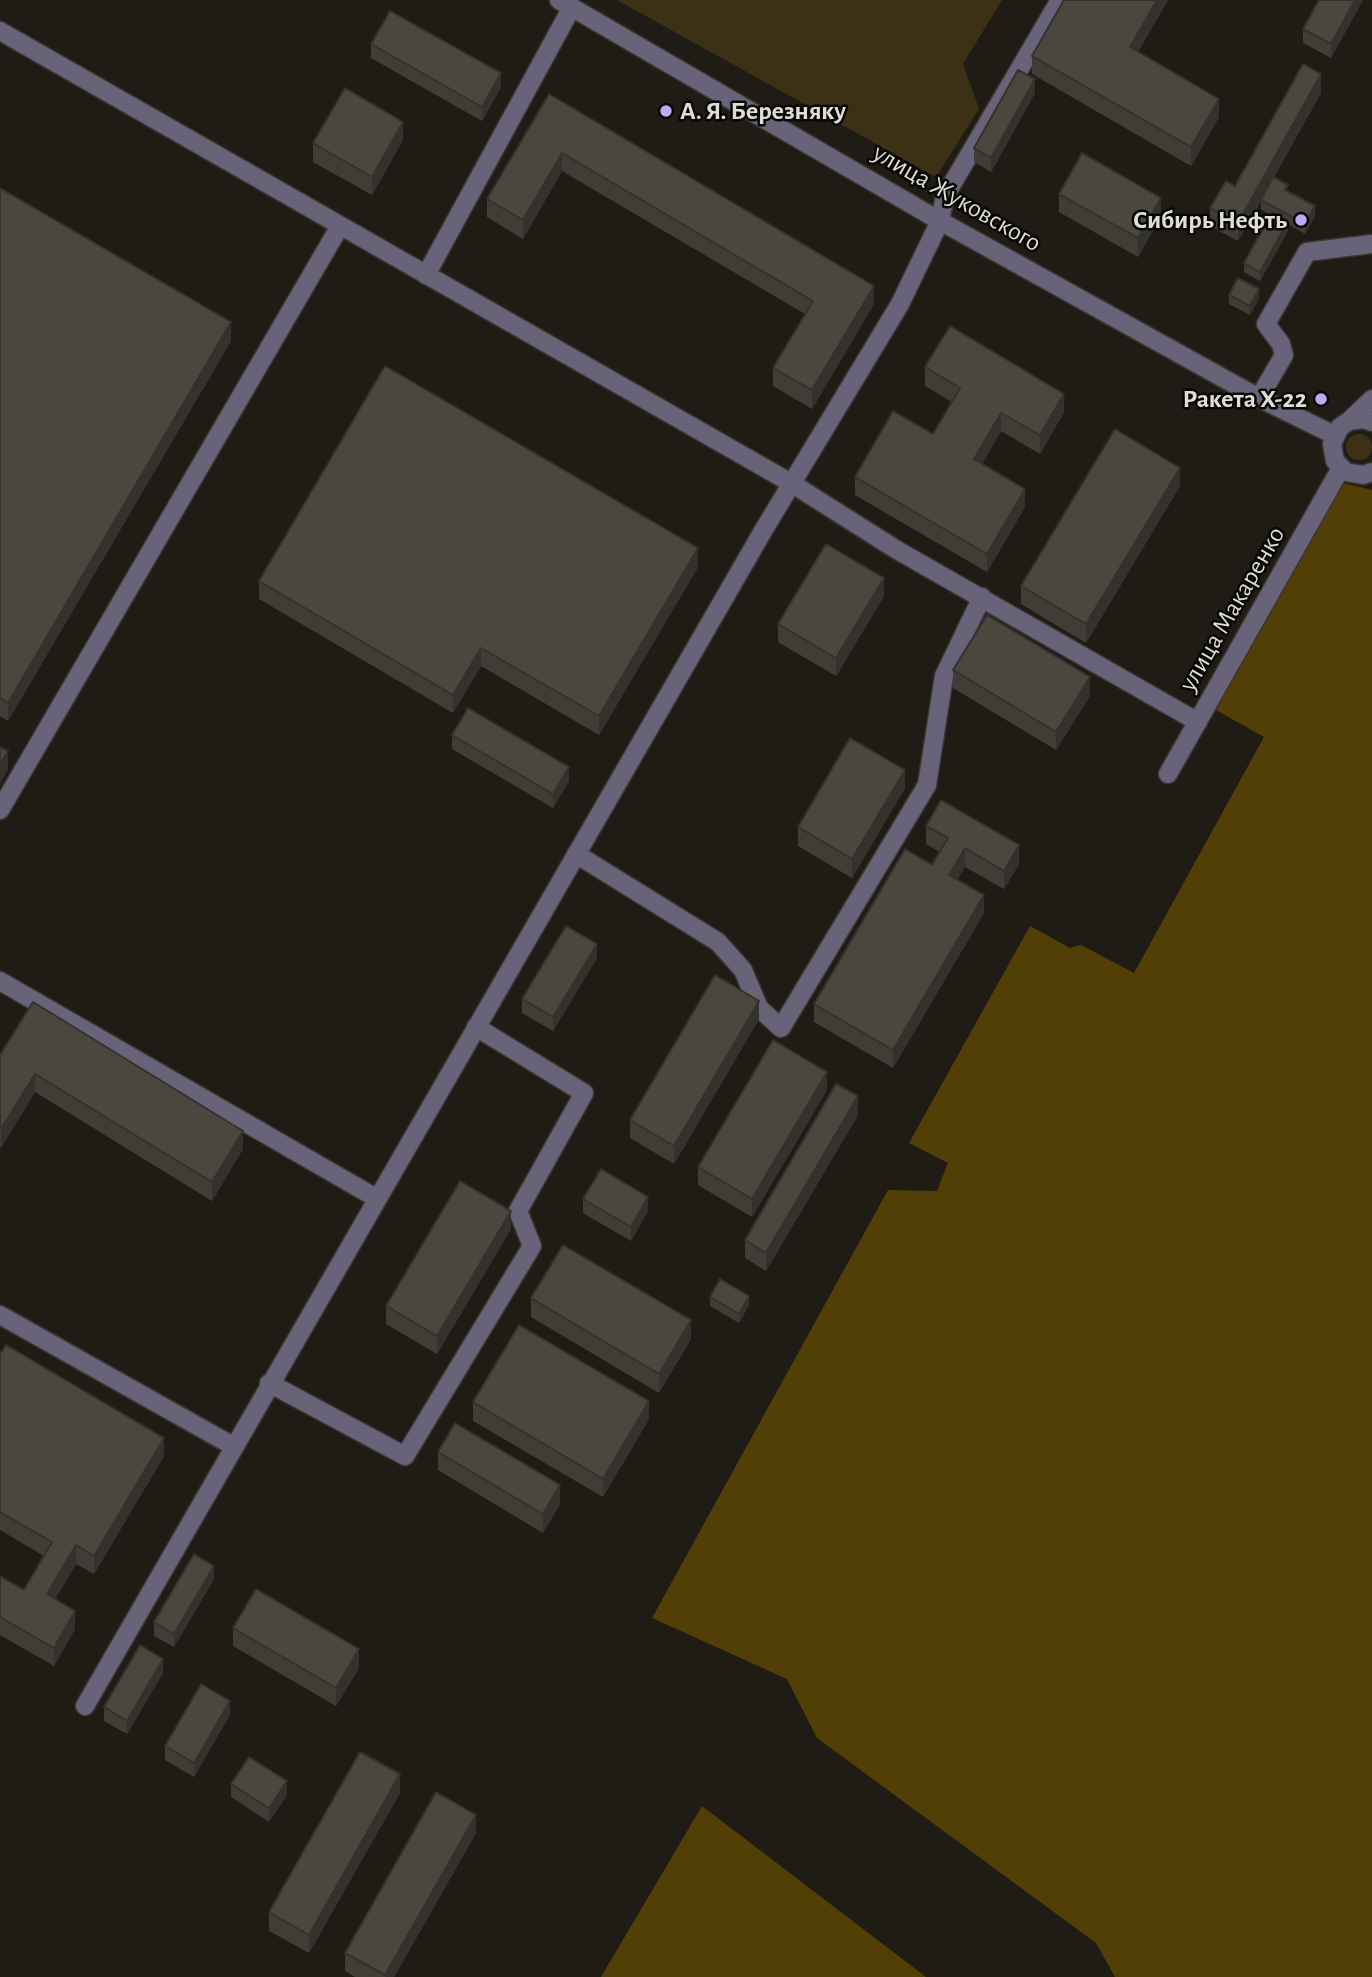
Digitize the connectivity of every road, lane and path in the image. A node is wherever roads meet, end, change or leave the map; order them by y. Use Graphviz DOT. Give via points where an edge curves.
graph roads {
  1 [pos="1060,0"];
  2 [pos="565,4"];
  3 [pos="0,32"];
  4 [pos="940,221"];
  5 [pos="340,226"];
  6 [pos="1372,244"];
  7 [pos="426,275"];
  8 [pos="1259,398"];
  9 [pos="1372,399"];
  10 [pos="1349,421"];
  11 [pos="1372,422"];
  12 [pos="1334,435"];
  13 [pos="1341,468"];
  14 [pos="1372,472"];
  15 [pos="791,483"];
  16 [pos="982,597"];
  17 [pos="1198,722"];
  18 [pos="1168,774"];
  19 [pos="0,810"];
  20 [pos="576,854"];
  21 [pos="0,981"];
  22 [pos="476,1027"];
  23 [pos="376,1198"];
  24 [pos="0,1315"];
  25 [pos="269,1382"];
  26 [pos="233,1446"];
  27 [pos="85,1706"];
  1 -- 4 [label="street" via="945,196"];
  2 -- 4 [label="street, улица Жуковского"];
  2 -- 7 [label="street"];
  3 -- 5 [label="street"];
  4 -- 8 [label="street, улица Жуковского"];
  4 -- 15 [label="street" via="900,304"];
  5 -- 7 [label="street"];
  5 -- 19 [label="street"];
  6 -- 8 [label="street" via="1307,252 1266,324 1284,355"];
  7 -- 15 [label="street"];
  8 -- 12 [label="street, улица Жуковского"];
  9 -- 10 [label="street"];
  10 -- 11 [label="street"];
  10 -- 12 [label="street"];
  12 -- 13 [label="street" via="1332,453"];
  13 -- 14 [label="street" via="1354,475"];
  13 -- 17 [label="street, улица Макаренко"];
  15 -- 16 [label="street"];
  15 -- 20 [label="street"];
  16 -- 17 [label="street"];
  16 -- 20 [label="street" via="944,676 927,785 781,1028 759,1008 743,970 718,942"];
  17 -- 18 [label="street, улица Макаренко"];
  20 -- 22 [label="street"];
  21 -- 23 [label="street"];
  22 -- 23 [label="street"];
  22 -- 25 [label="street" via="584,1093 518,1211 532,1246 405,1455"];
  23 -- 25 [label="street"];
  24 -- 26 [label="street"];
  25 -- 26 [label="street"];
  26 -- 27 [label="street"];
}
